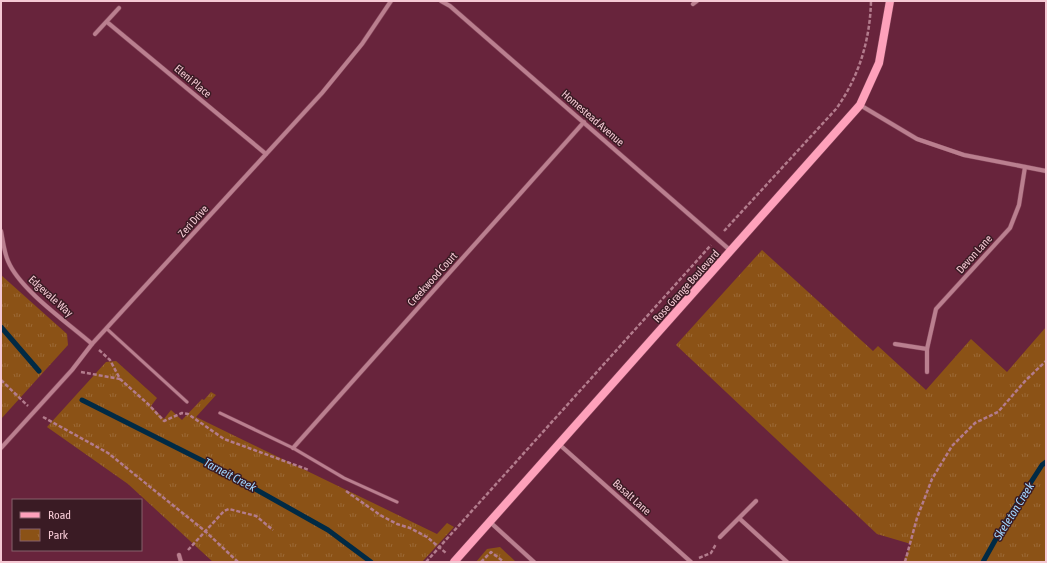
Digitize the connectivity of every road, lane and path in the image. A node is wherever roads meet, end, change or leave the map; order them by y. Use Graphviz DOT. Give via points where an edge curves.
graph roads {
  1 [pos="391,1"];
  2 [pos="441,1"];
  3 [pos="872,1"];
  4 [pos="890,1"];
  5 [pos="119,8"];
  6 [pos="107,22"];
  7 [pos="95,34"];
  8 [pos="860,105"];
  9 [pos="584,122"];
  10 [pos="266,154"];
  11 [pos="1026,167"];
  12 [pos="1046,170"];
  13 [pos="1,231"];
  14 [pos="716,239"];
  15 [pos="731,252"];
  16 [pos="107,329"];
  17 [pos="92,344"];
  18 [pos="895,344"];
  19 [pos="926,349"];
  20 [pos="1046,361"];
  21 [pos="72,370"];
  22 [pos="927,372"];
  23 [pos="120,379"];
  24 [pos="1,380"];
  25 [pos="187,402"];
  26 [pos="34,412"];
  27 [pos="220,413"];
  28 [pos="560,445"];
  29 [pos="1,448"];
  30 [pos="293,448"];
  31 [pos="311,471"];
  32 [pos="342,488"];
  33 [pos="756,501"];
  34 [pos="397,502"];
  35 [pos="740,519"];
  36 [pos="490,522"];
  37 [pos="273,530"];
  38 [pos="205,531"];
  39 [pos="720,537"];
  40 [pos="439,547"];
  41 [pos="179,555"];
  42 [pos="698,559"];
  43 [pos="455,561"];
  44 [pos="181,562"];
  45 [pos="238,562"];
  46 [pos="426,562"];
  47 [pos="481,562"];
  48 [pos="504,562"];
  49 [pos="534,562"];
  50 [pos="691,562"];
  51 [pos="786,562"];
  52 [pos="905,562"];
  1 -- 10 [label="street, Zeri Drive" via="362,44 322,93"];
  2 -- 9 [label="street, Homestead Avenue"];
  3 -- 14 [label="path" via="863,55 847,93 836,109"];
  4 -- 8 [label="street, Rose Grange Boulevard" via="879,63"];
  5 -- 6 [label="street"];
  6 -- 7 [label="street"];
  6 -- 10 [label="street, Eleni Place"];
  8 -- 11 [label="street" via="917,139 964,155"];
  8 -- 15 [label="street, Rose Grange Boulevard"];
  9 -- 14 [label="street, Homestead Avenue"];
  9 -- 30 [label="street, Creekwood Court"];
  10 -- 16 [label="street, Zeri Drive"];
  11 -- 12 [label="street"];
  11 -- 19 [label="street, Devon Lane" via="1019,205 1010,228 936,309"];
  13 -- 17 [label="street, Edgevale Way" via="7,260 13,272 31,292"];
  14 -- 15 [label="street, Homestead Avenue"];
  14 -- 40 [label="path"];
  15 -- 28 [label="street, Rose Grange Boulevard"];
  16 -- 17 [label="street, Zeri Drive"];
  16 -- 25 [label="lane"];
  17 -- 21 [label="street, Zeri Drive"];
  17 -- 23 [label="path" via="110,360"];
  18 -- 19 [label="street"];
  19 -- 22 [label="street, Devon Lane"];
  20 -- 52 [label="path" via="998,412 975,423 952,446 932,479 917,518"];
  21 -- 23 [label="path"];
  21 -- 26 [label="street, Zeri Drive"];
  23 -- 31 [label="path" via="164,420 182,413 188,414 224,439"];
  24 -- 26 [label="path"];
  26 -- 29 [label="street, Zeri Drive"];
  26 -- 38 [label="path" via="108,453"];
  27 -- 30 [label="lane"];
  28 -- 36 [label="street, Rose Grange Boulevard"];
  28 -- 50 [label="street, Basalt Lane"];
  30 -- 34 [label="lane" via="323,467"];
  32 -- 40 [label="path" via="380,515 410,528"];
  33 -- 35 [label="street"];
  35 -- 39 [label="street"];
  35 -- 51 [label="street"];
  36 -- 43 [label="street, Rose Grange Boulevard"];
  36 -- 49 [label="street"];
  37 -- 38 [label="path" via="256,516 229,508"];
  38 -- 41 [label="path" via="189,550"];
  38 -- 45 [label="path"];
  39 -- 42 [label="path" via="711,553"];
  40 -- 43 [label="path"];
  40 -- 46 [label="path"];
  41 -- 44 [label="street"];
  47 -- 48 [label="path" via="491,552"];
}
